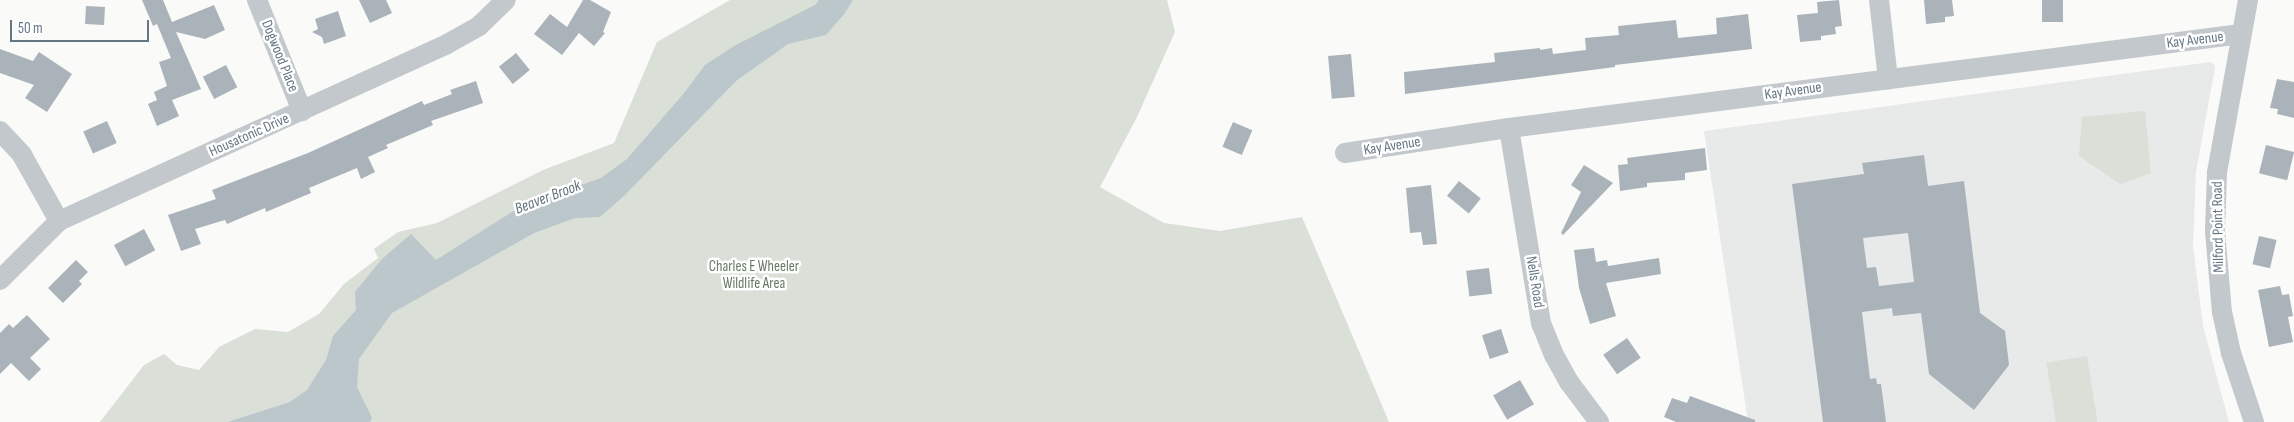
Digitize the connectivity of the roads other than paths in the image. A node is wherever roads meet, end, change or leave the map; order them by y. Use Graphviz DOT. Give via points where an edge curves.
graph roads {
  1 [pos="257,0"];
  2 [pos="506,0"];
  3 [pos="1879,0"];
  4 [pos="2248,0"];
  5 [pos="2242,34"];
  6 [pos="1888,79"];
  7 [pos="302,111"];
  8 [pos="1509,128"];
  9 [pos="0,132"];
  10 [pos="1345,153"];
  11 [pos="59,221"];
  12 [pos="0,280"];
  13 [pos="1599,422"];
  14 [pos="2254,422"];
  1 -- 7 [label="street, Dogwood Place"];
  2 -- 7 [label="street, Housatonic Drive" via="479,26 447,44"];
  3 -- 6 [label="street"];
  4 -- 5 [label="street, Milford Point Road"];
  5 -- 6 [label="street, Kay Avenue"];
  5 -- 14 [label="street, Milford Point Road" via="2217,173 2215,231 2224,320 2238,377"];
  6 -- 8 [label="street, Kay Avenue"];
  7 -- 11 [label="street, Housatonic Drive"];
  8 -- 10 [label="street, Kay Avenue"];
  8 -- 13 [label="street, Nells Road" via="1541,323 1569,382"];
  9 -- 11 [label="street" via="22,155"];
  11 -- 12 [label="street, Housatonic Drive"];
}
